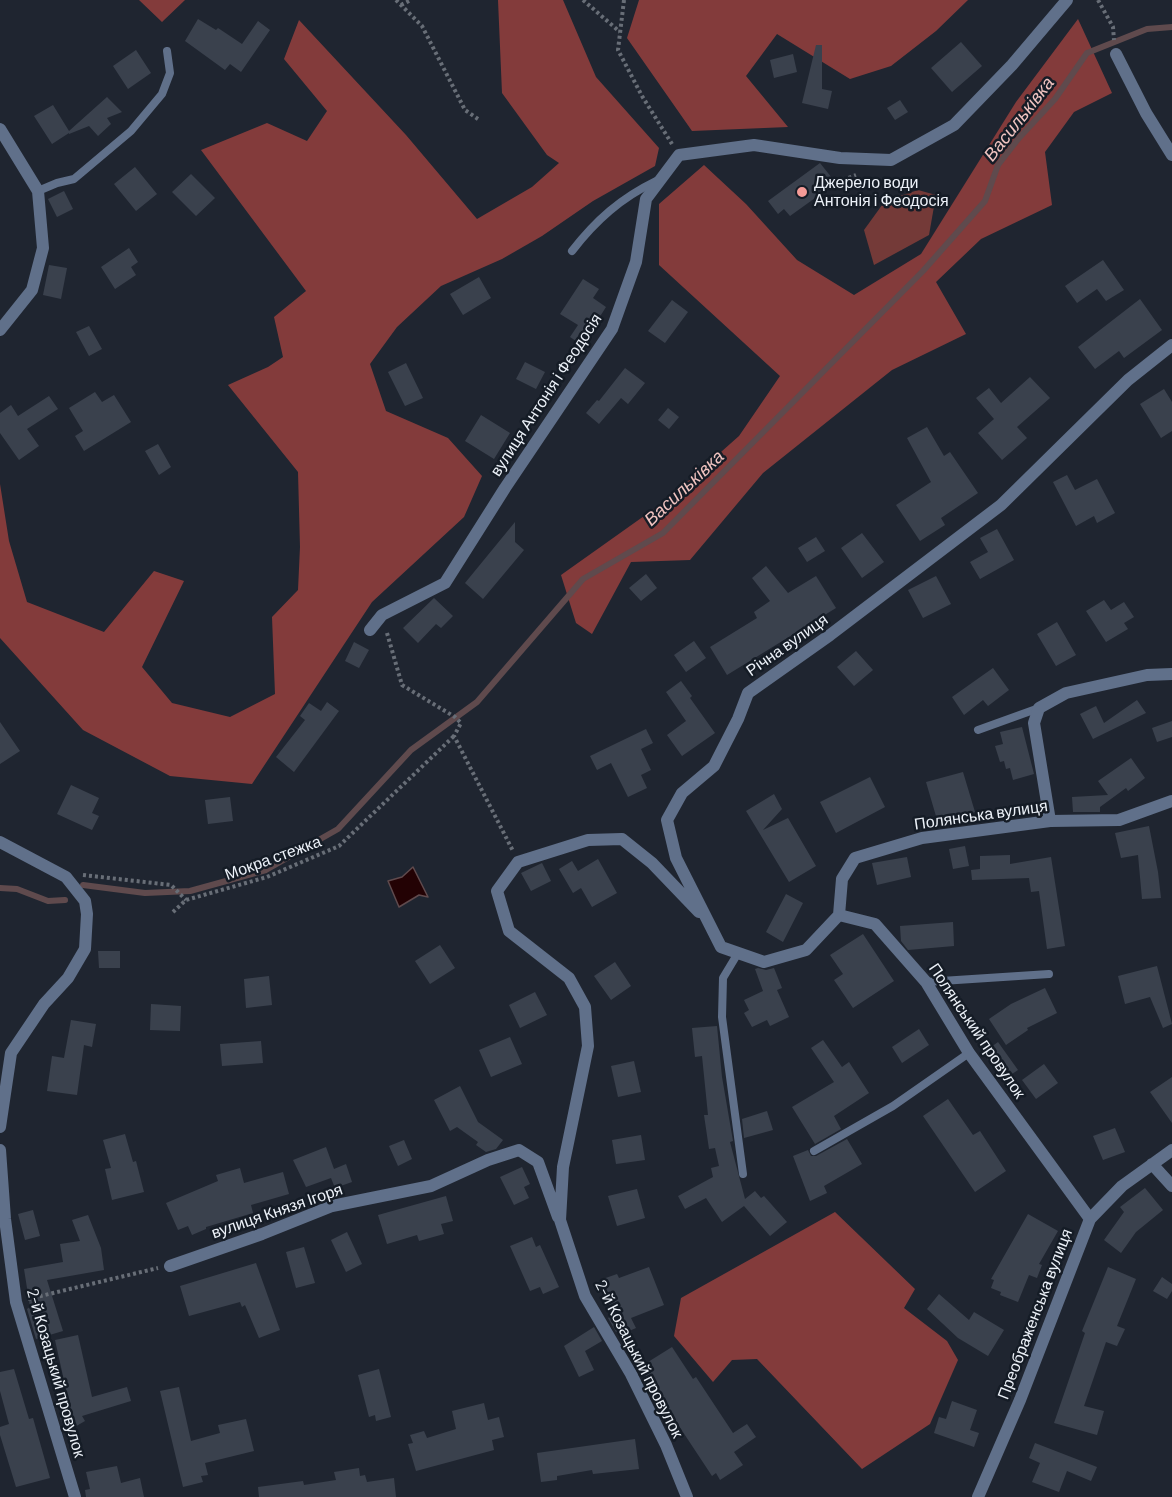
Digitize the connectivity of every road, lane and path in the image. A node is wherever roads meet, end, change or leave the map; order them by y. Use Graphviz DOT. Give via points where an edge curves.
graph roads {
  1 [pos="396,0"];
  2 [pos="411,0"];
  3 [pos="583,0"];
  4 [pos="624,0"];
  5 [pos="1067,0"];
  6 [pos="1098,0"];
  7 [pos="401,5"];
  8 [pos="1113,27"];
  9 [pos="620,32"];
  10 [pos="167,51"];
  11 [pos="1116,54"];
  12 [pos="478,119"];
  13 [pos="0,129"];
  14 [pos="679,155"];
  15 [pos="1172,155"];
  16 [pos="661,180"];
  17 [pos="38,191"];
  18 [pos="572,251"];
  19 [pos="0,330"];
  20 [pos="1172,345"];
  21 [pos="382,615"];
  22 [pos="370,630"];
  23 [pos="1172,674"];
  24 [pos="1039,708"];
  25 [pos="978,730"];
  26 [pos="454,736"];
  27 [pos="1172,801"];
  28 [pos="1050,821"];
  29 [pos="0,842"];
  30 [pos="518,862"];
  31 [pos="66,877"];
  32 [pos="186,900"];
  33 [pos="173,912"];
  34 [pos="839,915"];
  35 [pos="709,922"];
  36 [pos="738,953"];
  37 [pos="1049,974"];
  38 [pos="926,982"];
  39 [pos="969,1053"];
  40 [pos="0,1127"];
  41 [pos="0,1150"];
  42 [pos="1172,1150"];
  43 [pos="814,1151"];
  44 [pos="1152,1164"];
  45 [pos="743,1174"];
  46 [pos="1172,1186"];
  47 [pos="1090,1219"];
  48 [pos="560,1220"];
  49 [pos="170,1266"];
  50 [pos="16,1302"];
  51 [pos="75,1497"];
  52 [pos="687,1497"];
  53 [pos="978,1497"];
  1 -- 7 [label="path"];
  2 -- 7 [label="path"];
  3 -- 9 [label="path"];
  4 -- 9 [label="path"];
  5 -- 14 [label="street" via="954,125 891,160 840,159 754,145"];
  6 -- 8 [label="path"];
  7 -- 12 [label="path" via="422,26 465,110"];
  9 -- 14 [label="path" via="618,50"];
  10 -- 17 [label="lane" via="170,73 162,94 131,131 74,179"];
  11 -- 15 [label="street"];
  13 -- 17 [label="street"];
  14 -- 16 [label="street, вулиця Антонія і Феодосія"];
  16 -- 18 [label="lane" via="614,206"];
  16 -- 21 [label="street, вулиця Антонія і Феодосія" via="646,199 636,262 612,329 445,584"];
  17 -- 19 [label="street" via="44,248 32,290"];
  20 -- 35 [label="street, Річна вулиця" via="1128,380 1001,505 748,693 714,766 682,793 667,820 675,858"];
  21 -- 22 [label="street, вулиця Антонія і Феодосія"];
  21 -- 26 [label="path" via="402,684 455,717 461,723"];
  23 -- 24 [label="street" via="1147,675 1066,693"];
  24 -- 25 [label="lane"];
  24 -- 28 [label="street" via="1034,723"];
  26 -- 30 [label="path"];
  26 -- 32 [label="path, Мокра стежка" via="339,846 267,877"];
  27 -- 28 [label="street, Полянська вулиця" via="1119,820"];
  28 -- 34 [label="street, Полянська вулиця" via="922,838 855,858 843,879"];
  29 -- 31 [label="street"];
  30 -- 35 [label="street" via="588,840 622,839 652,863"];
  30 -- 48 [label="street, 2-й Козацький провулок" via="497,891 508,931 569,978 585,1006 588,1046 563,1167"];
  31 -- 32 [label="path" via="82,875 171,885"];
  31 -- 40 [label="street" via="85,901 85,949 11,1053"];
  32 -- 33 [label="path"];
  34 -- 36 [label="street, Річна вулиця" via="807,950 764,962"];
  34 -- 38 [label="street, Полянський провулок" via="875,924"];
  35 -- 36 [label="street, Річна вулиця" via="721,947"];
  36 -- 45 [label="lane" via="723,978 722,1017"];
  37 -- 38 [label="lane"];
  38 -- 39 [label="street, Полянський провулок"];
  39 -- 43 [label="lane" via="893,1106"];
  39 -- 47 [label="street, Полянський провулок"];
  41 -- 50 [label="street, 2-й Козацький провулок" via="4,1219"];
  42 -- 44 [label="street, Преображенська вулиця"];
  44 -- 46 [label="street"];
  44 -- 47 [label="street, Преображенська вулиця" via="1122,1186"];
  47 -- 53 [label="street, Преображенська вулиця"];
  48 -- 49 [label="street, вулиця Князя Ігоря" via="538,1162 519,1150 431,1186 332,1206"];
  48 -- 52 [label="street, 2-й Козацький провулок" via="585,1296 630,1374"];
  49 -- 50 [label="path"];
  50 -- 51 [label="street, 2-й Козацький провулок"];
}
